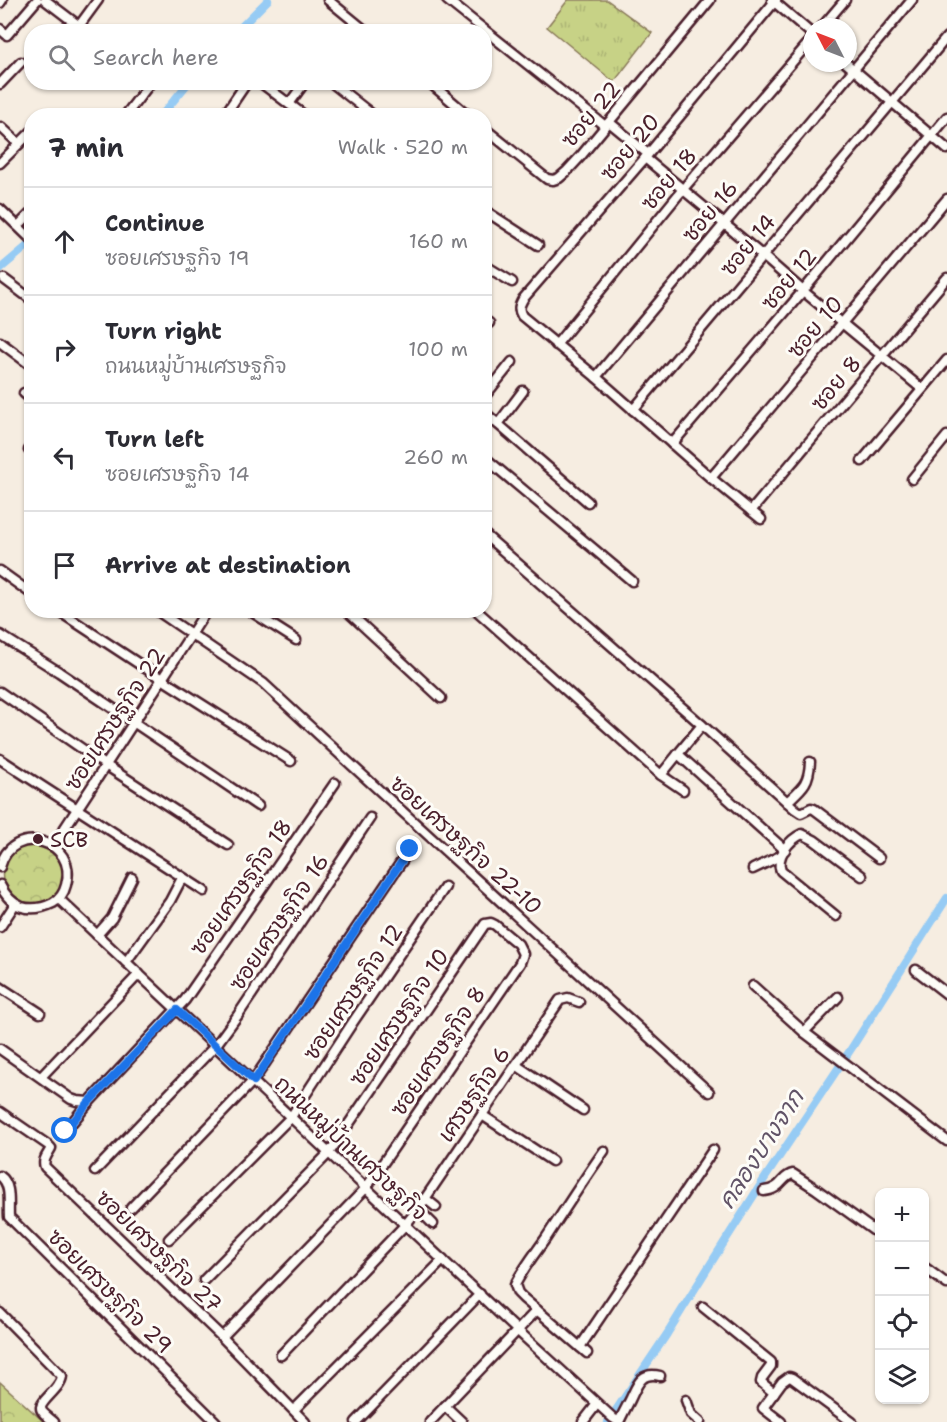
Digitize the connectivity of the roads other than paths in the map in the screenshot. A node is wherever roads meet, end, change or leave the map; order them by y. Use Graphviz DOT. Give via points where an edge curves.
graph roads {
  1 [pos="37,0"];
  2 [pos="45,0"];
  3 [pos="98,0"];
  4 [pos="328,0"];
  5 [pos="447,0"];
  6 [pos="710,0"];
  7 [pos="845,0"];
  8 [pos="912,0"];
  9 [pos="774,1"];
  10 [pos="830,18"];
  11 [pos="76,24"];
  12 [pos="80,24"];
  13 [pos="357,24"];
  14 [pos="478,24"];
  15 [pos="803,26"];
  16 [pos="0,29"];
  17 [pos="492,35"];
  18 [pos="947,37"];
  19 [pos="803,49"];
  20 [pos="21,62"];
  21 [pos="857,64"];
  22 [pos="850,72"];
  23 [pos="856,72"];
  24 [pos="0,84"];
  25 [pos="145,90"];
  26 [pos="242,90"];
  27 [pos="271,90"];
  28 [pos="299,90"];
  29 [pos="342,90"];
  30 [pos="438,90"];
  31 [pos="891,102"];
  32 [pos="289,104"];
  33 [pos="131,108"];
  34 [pos="229,108"];
  35 [pos="294,108"];
  36 [pos="364,108"];
  37 [pos="460,108"];
  38 [pos="947,117"];
  39 [pos="607,124"];
  40 [pos="1,127"];
  41 [pos="492,135"];
  42 [pos="931,136"];
  43 [pos="24,139"];
  44 [pos="19,144"];
  45 [pos="947,150"];
  46 [pos="646,156"];
  47 [pos="0,163"];
  48 [pos="683,189"];
  49 [pos="947,199"];
  50 [pos="0,209"];
  51 [pos="492,215"];
  52 [pos="24,220"];
  53 [pos="724,223"];
  54 [pos="18,226"];
  55 [pos="24,232"];
  56 [pos="538,245"];
  57 [pos="763,256"];
  58 [pos="492,270"];
  59 [pos="947,278"];
  60 [pos="4,279"];
  61 [pos="512,282"];
  62 [pos="803,291"];
  63 [pos="24,294"];
  64 [pos="842,323"];
  65 [pos="0,342"];
  66 [pos="556,345"];
  67 [pos="883,356"];
  68 [pos="24,360"];
  69 [pos="947,360"];
  70 [pos="512,362"];
  71 [pos="596,377"];
  72 [pos="492,387"];
  73 [pos="922,389"];
  74 [pos="523,391"];
  75 [pos="633,410"];
  76 [pos="492,419"];
  77 [pos="498,424"];
  78 [pos="947,436"];
  79 [pos="672,444"];
  80 [pos="862,461"];
  81 [pos="492,464"];
  82 [pos="711,478"];
  83 [pos="912,479"];
  84 [pos="588,502"];
  85 [pos="751,511"];
  86 [pos="761,519"];
  87 [pos="492,541"];
  88 [pos="0,571"];
  89 [pos="632,581"];
  90 [pos="24,588"];
  91 [pos="69,618"];
  92 [pos="168,618"];
  93 [pos="202,618"];
  94 [pos="262,618"];
  95 [pos="355,618"];
  96 [pos="485,618"];
  97 [pos="192,634"];
  98 [pos="0,635"];
  99 [pos="296,640"];
  100 [pos="162,679"];
  101 [pos="0,692"];
  102 [pos="441,698"];
  103 [pos="134,723"];
  104 [pos="702,725"];
  105 [pos="678,754"];
  106 [pos="0,759"];
  107 [pos="291,760"];
  108 [pos="810,762"];
  109 [pos="107,766"];
  110 [pos="661,775"];
  111 [pos="335,783"];
  112 [pos="683,790"];
  113 [pos="787,802"];
  114 [pos="258,806"];
  115 [pos="77,810"];
  116 [pos="370,818"];
  117 [pos="228,845"];
  118 [pos="53,846"];
  119 [pos="410,849"];
  120 [pos="783,853"];
  121 [pos="879,858"];
  122 [pos="1,862"];
  123 [pos="753,869"];
  124 [pos="862,876"];
  125 [pos="132,878"];
  126 [pos="182,878"];
  127 [pos="0,885"];
  128 [pos="445,887"];
  129 [pos="204,891"];
  130 [pos="59,899"];
  131 [pos="15,904"];
  132 [pos="836,916"];
  133 [pos="1,924"];
  134 [pos="97,935"];
  135 [pos="507,935"];
  136 [pos="126,962"];
  137 [pos="916,970"];
  138 [pos="139,974"];
  139 [pos="753,986"];
  140 [pos="0,987"];
  141 [pos="947,994"];
  142 [pos="838,998"];
  143 [pos="579,1002"];
  144 [pos="177,1010"];
  145 [pos="40,1013"];
  146 [pos="804,1032"];
  147 [pos="216,1045"];
  148 [pos="0,1049"];
  149 [pos="516,1065"];
  150 [pos="41,1077"];
  151 [pos="254,1081"];
  152 [pos="709,1092"];
  153 [pos="89,1102"];
  154 [pos="583,1110"];
  155 [pos="0,1112"];
  156 [pos="482,1115"];
  157 [pos="291,1117"];
  158 [pos="65,1131"];
  159 [pos="947,1141"];
  160 [pos="713,1150"];
  161 [pos="604,1151"];
  162 [pos="329,1153"];
  163 [pos="552,1161"];
  164 [pos="94,1171"];
  165 [pos="0,1176"];
  166 [pos="366,1188"];
  167 [pos="764,1191"];
  168 [pos="426,1199"];
  169 [pos="436,1207"];
  170 [pos="131,1208"];
  171 [pos="418,1209"];
  172 [pos="4,1218"];
  173 [pos="406,1224"];
  174 [pos="433,1224"];
  175 [pos="875,1232"];
  176 [pos="169,1239"];
  177 [pos="443,1260"];
  178 [pos="929,1271"];
  179 [pos="204,1280"];
  180 [pos="947,1284"];
  181 [pos="480,1294"];
  182 [pos="702,1307"];
  183 [pos="537,1310"];
  184 [pos="0,1313"];
  185 [pos="517,1330"];
  186 [pos="222,1337"];
  187 [pos="281,1355"];
  188 [pos="660,1376"];
  189 [pos="774,1393"];
  190 [pos="686,1400"];
  191 [pos="445,1406"];
  192 [pos="600,1407"];
  193 [pos="294,1410"];
  194 [pos="616,1420"];
  195 [pos="54,1422"];
  196 [pos="216,1422"];
  197 [pos="305,1422"];
  198 [pos="356,1422"];
  199 [pos="430,1422"];
  200 [pos="462,1422"];
  201 [pos="583,1422"];
  202 [pos="700,1422"];
  203 [pos="781,1422"];
  204 [pos="852,1422"];
  1 -- 16 [label="street" via="7,35"];
  2 -- 11 [label="street"];
  3 -- 12 [label="street"];
  4 -- 13 [label="street"];
  5 -- 14 [label="street"];
  6 -- 39 [label="street, ซอย 22"];
  7 -- 10 [label="street"];
  8 -- 21 [label="street, ซอย 16"];
  9 -- 15 [label="street"];
  9 -- 46 [label="street, ซอย 20"];
  17 -- 39 [label="street"];
  18 -- 31 [label="street, ซอย 14"];
  19 -- 48 [label="street, ซอย 18"];
  20 -- 24 [label="street"];
  22 -- 53 [label="street, ซอย 16"];
  23 -- 31 [label="street"];
  25 -- 33 [label="street"];
  26 -- 34 [label="street"];
  27 -- 32 [label="street"];
  28 -- 32 [label="street"];
  29 -- 36 [label="street"];
  30 -- 37 [label="street"];
  31 -- 42 [label="street"];
  31 -- 57 [label="street, ซอย 14"];
  32 -- 35 [label="street"];
  38 -- 42 [label="street, ซอย 12"];
  39 -- 41 [label="street, ซอย 22" via="567,171 553,180"];
  39 -- 46 [label="street"];
  40 -- 44 [label="street"];
  42 -- 45 [label="street"];
  42 -- 62 [label="street, ซอย 12"];
  43 -- 44 [label="street"];
  44 -- 47 [label="street"];
  46 -- 48 [label="street"];
  46 -- 66 [label="street, ซอย 20" via="519,305 522,316"];
  48 -- 53 [label="street"];
  48 -- 66 [label="street, ซอย 18"];
  49 -- 64 [label="street, ซอย 10"];
  50 -- 54 [label="street"];
  51 -- 56 [label="street"];
  52 -- 54 [label="street"];
  53 -- 57 [label="street"];
  53 -- 71 [label="street, ซอย 16"];
  54 -- 55 [label="street"];
  57 -- 62 [label="street"];
  57 -- 75 [label="street, ซอย 14"];
  58 -- 61 [label="street"];
  59 -- 67 [label="street, ซอย 8"];
  60 -- 63 [label="street"];
  62 -- 64 [label="street"];
  62 -- 79 [label="street, ซอย 12"];
  64 -- 67 [label="street"];
  64 -- 82 [label="street, ซอย 10"];
  65 -- 68 [label="street"];
  66 -- 71 [label="street"];
  67 -- 73 [label="street"];
  67 -- 85 [label="street, ซอย 8"];
  69 -- 73 [label="street"];
  70 -- 72 [label="street"];
  71 -- 75 [label="street"];
  73 -- 80 [label="street"];
  74 -- 77 [label="street"];
  75 -- 79 [label="street"];
  76 -- 77 [label="street"];
  77 -- 84 [label="street"];
  78 -- 83 [label="street"];
  79 -- 82 [label="street"];
  81 -- 89 [label="street"];
  82 -- 85 [label="street"];
  85 -- 86 [label="street"];
  87 -- 104 [label="street"];
  88 -- 90 [label="street"];
  91 -- 100 [label="street"];
  92 -- 97 [label="street, ซอยเศรษฐกิจ 22-10"];
  93 -- 97 [label="street, ซอยเศรษฐกิจ 22"];
  94 -- 99 [label="street"];
  95 -- 102 [label="street"];
  96 -- 110 [label="street"];
  97 -- 100 [label="street, ซอยเศรษฐกิจ 22"];
  97 -- 152 [label="street, ซอยเศรษฐกิจ 22-10" via="263,682"];
  98 -- 103 [label="street"];
  100 -- 103 [label="street, ซอยเศรษฐกิจ 22"];
  100 -- 107 [label="street"];
  101 -- 109 [label="street"];
  103 -- 109 [label="street, ซอยเศรษฐกิจ 22"];
  103 -- 114 [label="street"];
  104 -- 105 [label="street"];
  104 -- 113 [label="street"];
  105 -- 110 [label="street"];
  105 -- 120 [label="street"];
  106 -- 115 [label="street"];
  108 -- 113 [label="street" via="807,782"];
  109 -- 115 [label="street, ซอยเศรษฐกิจ 22"];
  109 -- 117 [label="street"];
  110 -- 112 [label="street"];
  111 -- 144 [label="street, ซอยเศรษฐกิจ 18"];
  113 -- 121 [label="street" via="801,813 814,809"];
  115 -- 118 [label="street, ซอยเศรษฐกิจ 22"];
  115 -- 126 [label="street"];
  116 -- 147 [label="street, ซอยเศรษฐกิจ 16"];
  118 -- 122 [label="street" via="42,841 23,841 9,850"];
  118 -- 130 [label="street" via="61,854 68,876"];
  119 -- 151 [label="street"];
  120 -- 123 [label="street"];
  120 -- 124 [label="street" via="802,834"];
  120 -- 132 [label="street" via="781,871"];
  125 -- 134 [label="street" via="112,918"];
  126 -- 129 [label="street"];
  126 -- 136 [label="street"];
  127 -- 131 [label="street"];
  128 -- 157 [label="street, ซอยเศรษฐกิจ 12"];
  130 -- 131 [label="street" via="46,907 29,909"];
  130 -- 134 [label="street, ถนนหมู่บ้านเศรษฐกิจ"];
  131 -- 133 [label="street"];
  134 -- 136 [label="street, ถนนหมู่บ้านเศรษฐกิจ"];
  135 -- 162 [label="street, ซอยเศรษฐกิจ 10" via="491,923 485,924"];
  135 -- 166 [label="street, ซอยเศรษฐกิจ 8" via="521,950 520,963"];
  136 -- 138 [label="street, ถนนหมู่บ้านเศรษฐกิจ"];
  137 -- 141 [label="street"];
  138 -- 144 [label="street, ถนนหมู่บ้านเศรษฐกิจ"];
  138 -- 150 [label="street"];
  139 -- 146 [label="street"];
  140 -- 145 [label="street"];
  142 -- 146 [label="street"];
  143 -- 149 [label="street, เศรษฐกิจ 6" via="560,1000"];
  144 -- 147 [label="street, ถนนหมู่บ้านเศรษฐกิจ"];
  144 -- 153 [label="street, ซอยเศรษฐกิจ 18"];
  146 -- 159 [label="street"];
  147 -- 151 [label="street, ถนนหมู่บ้านเศรษฐกิจ"];
  147 -- 164 [label="street, ซอยเศรษฐกิจ 16"];
  148 -- 150 [label="street"];
  149 -- 154 [label="street"];
  149 -- 156 [label="street, เศรษฐกิจ 6"];
  150 -- 153 [label="street" via="71,1099"];
  151 -- 157 [label="street, ถนนหมู่บ้านเศรษฐกิจ"];
  151 -- 170 [label="street"];
  153 -- 158 [label="street, ซอยเศรษฐกิจ 18"];
  155 -- 186 [label="street, ซอยเศรษฐกิจ 27" via="51,1148 44,1160 45,1167"];
  156 -- 163 [label="street"];
  156 -- 168 [label="street, เศรษฐกิจ 6"];
  157 -- 162 [label="street, ถนนหมู่บ้านเศรษฐกิจ"];
  157 -- 176 [label="street, ซอยเศรษฐกิจ 12"];
  160 -- 183 [label="street" via="584,1350"];
  161 -- 183 [label="street" via="515,1285 518,1293"];
  162 -- 166 [label="street, ถนนหมู่บ้านเศรษฐกิจ"];
  162 -- 179 [label="street"];
  165 -- 172 [label="street, ซอยเศรษฐกิจ 29" via="8,1186"];
  166 -- 173 [label="street, ถนนหมู่บ้านเศรษฐกิจ"];
  166 -- 186 [label="street, ซอยเศรษฐกิจ 8"];
  167 -- 175 [label="street" via="776,1188 794,1174"];
  168 -- 169 [label="street"];
  168 -- 171 [label="street, เศรษฐกิจ 6"];
  171 -- 173 [label="street, เศรษฐกิจ 6"];
  171 -- 174 [label="street"];
  172 -- 196 [label="street, ซอยเศรษฐกิจ 29"];
  173 -- 177 [label="street, ถนนหมู่บ้านเศรษฐกิจ"];
  173 -- 187 [label="street, เศรษฐกิจ 6"];
  177 -- 181 [label="street, ถนนหมู่บ้านเศรษฐกิจ"];
  177 -- 193 [label="street"];
  178 -- 180 [label="street"];
  181 -- 185 [label="street, ถนนหมู่บ้านเศรษฐกิจ"];
  181 -- 198 [label="street"];
  182 -- 189 [label="street" via="771,1362 761,1382"];
  183 -- 185 [label="street"];
  184 -- 195 [label="street" via="62,1376 41,1407"];
  185 -- 191 [label="street"];
  185 -- 192 [label="street, ถนนหมู่บ้านเศรษฐกิจ"];
  186 -- 193 [label="street, ซอยเศรษฐกิจ 27"];
  188 -- 194 [label="street" via="651,1374 640,1381"];
  189 -- 203 [label="street" via="763,1408"];
  189 -- 204 [label="street" via="791,1377"];
  190 -- 202 [label="street" via="691,1414"];
  191 -- 199 [label="street"];
  191 -- 200 [label="street"];
  192 -- 194 [label="street, ถนนหมู่บ้านเศรษฐกิจ"];
  192 -- 201 [label="street"];
  193 -- 197 [label="street, ซอยเศรษฐกิจ 27"];
}
